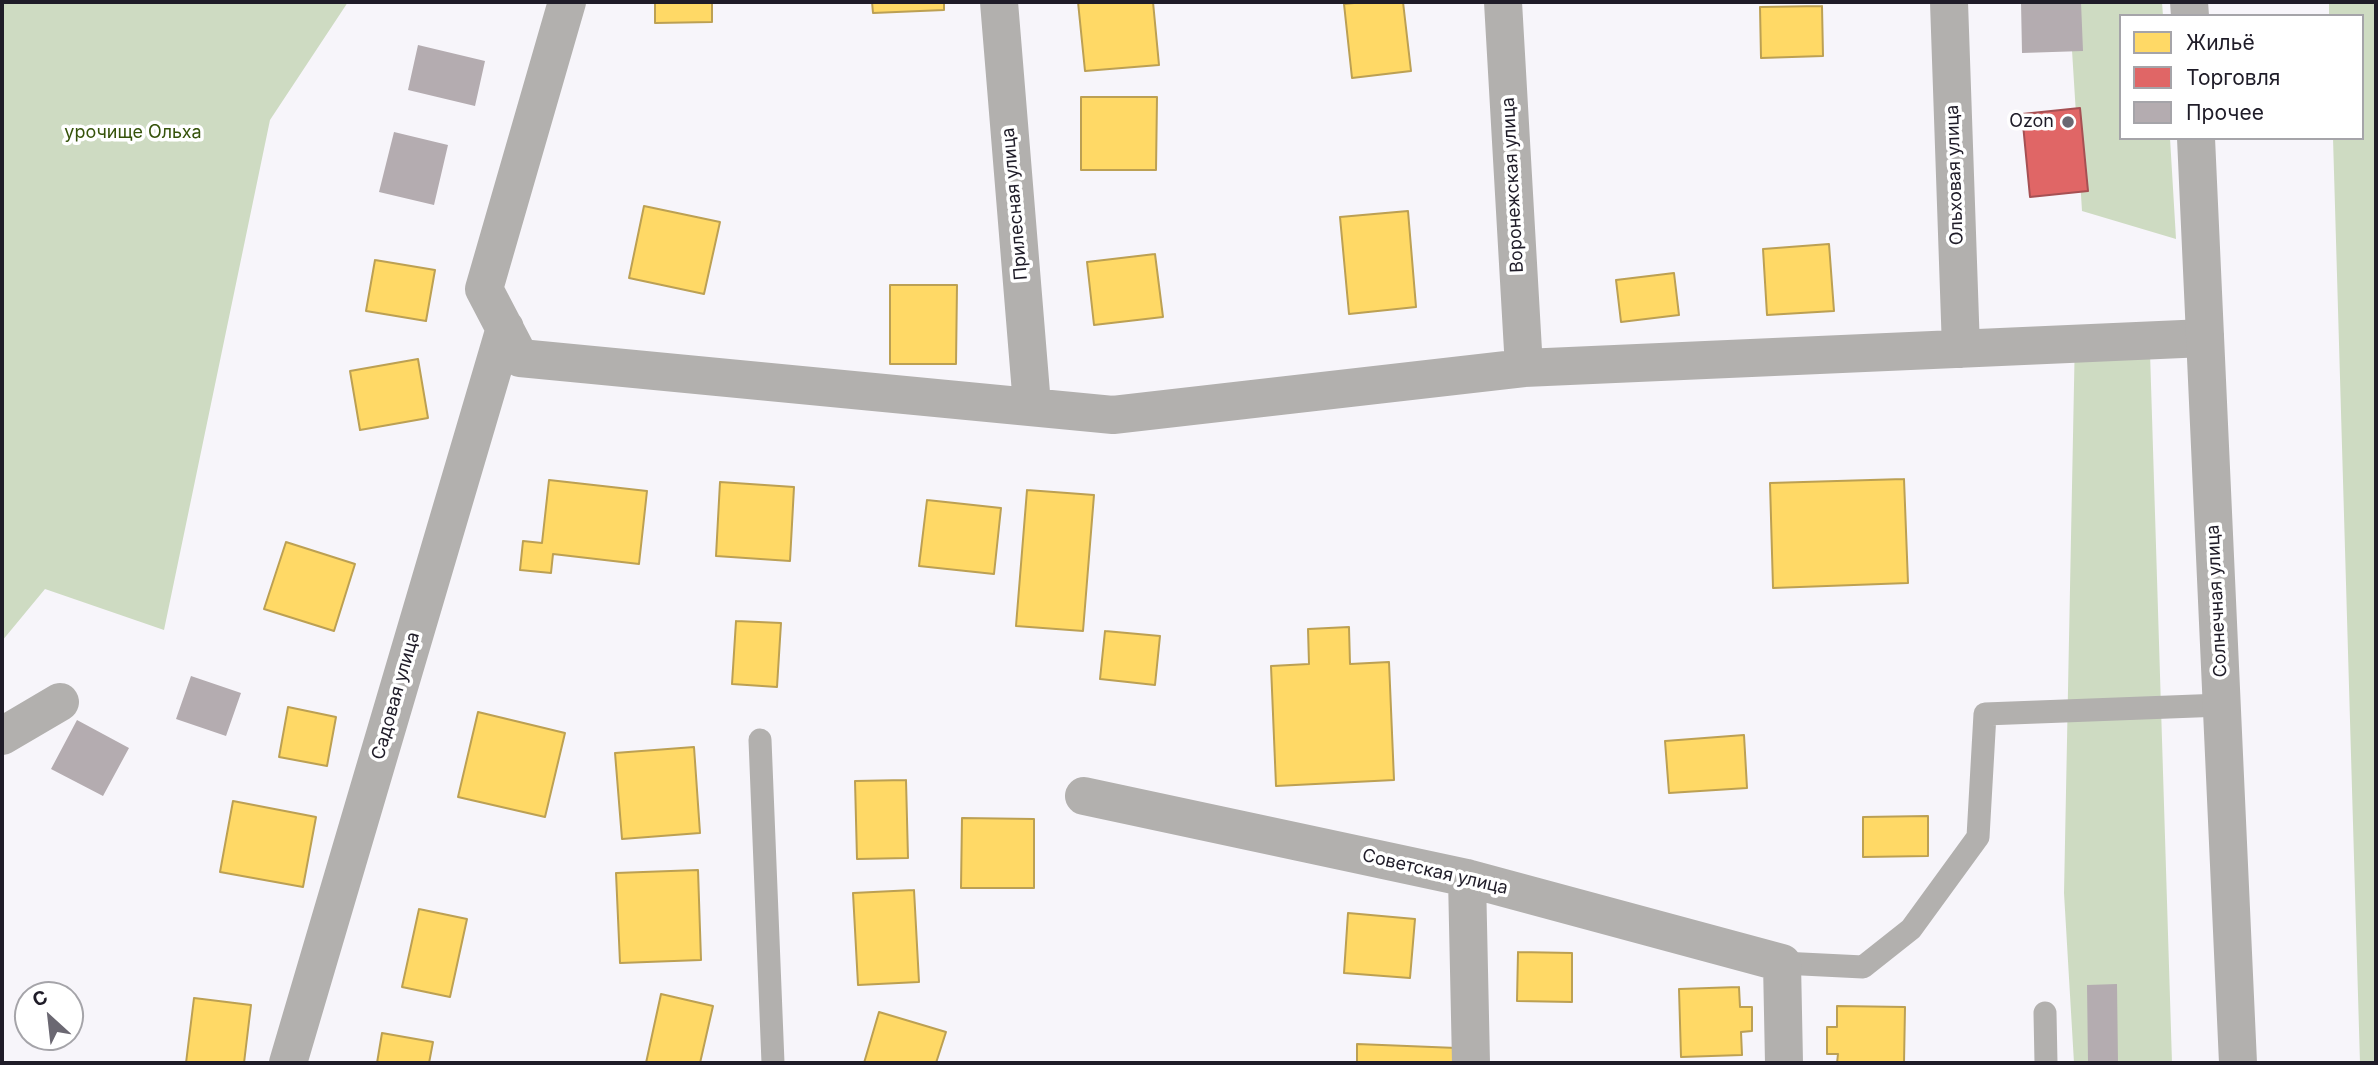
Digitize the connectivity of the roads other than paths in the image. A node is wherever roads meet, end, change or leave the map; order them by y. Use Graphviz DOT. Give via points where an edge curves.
graph roads {
  1 [pos="567,2"];
  2 [pos="999,2"];
  3 [pos="1503,2"];
  4 [pos="1949,2"];
  5 [pos="2196,140"];
  6 [pos="505,328"];
  7 [pos="2205,338"];
  8 [pos="1961,349"];
  9 [pos="1524,368"];
  10 [pos="1032,405"];
  11 [pos="60,702"];
  12 [pos="2222,705"];
  13 [pos="2,736"];
  14 [pos="760,740"];
  15 [pos="1084,796"];
  16 [pos="1467,878"];
  17 [pos="1782,963"];
  18 [pos="2045,1013"];
  19 [pos="288,1063"];
  20 [pos="773,1063"];
  21 [pos="1471,1063"];
  22 [pos="1784,1063"];
  23 [pos="2046,1063"];
  24 [pos="2238,1063"];
  1 -- 6 [label="street" via="484,289"];
  2 -- 10 [label="street, Прилесная улица"];
  3 -- 9 [label="street, Воронежская улица"];
  4 -- 8 [label="street, Ольховая улица"];
  5 -- 7 [label="street, Солнечная улица"];
  6 -- 10 [label="street" via="520,358"];
  6 -- 19 [label="street, Садовая улица"];
  7 -- 8 [label="street"];
  7 -- 12 [label="street, Солнечная улица"];
  8 -- 9 [label="street"];
  9 -- 10 [label="street" via="1113,415"];
  11 -- 13 [label="street"];
  12 -- 17 [label="lane" via="1985,714 1978,837 1911,929 1863,967"];
  12 -- 24 [label="street, Солнечная улица"];
  14 -- 20 [label="lane"];
  15 -- 16 [label="street, Советская улица"];
  16 -- 17 [label="street, Советская улица"];
  16 -- 21 [label="street"];
  17 -- 22 [label="street"];
  18 -- 23 [label="lane"];
}
